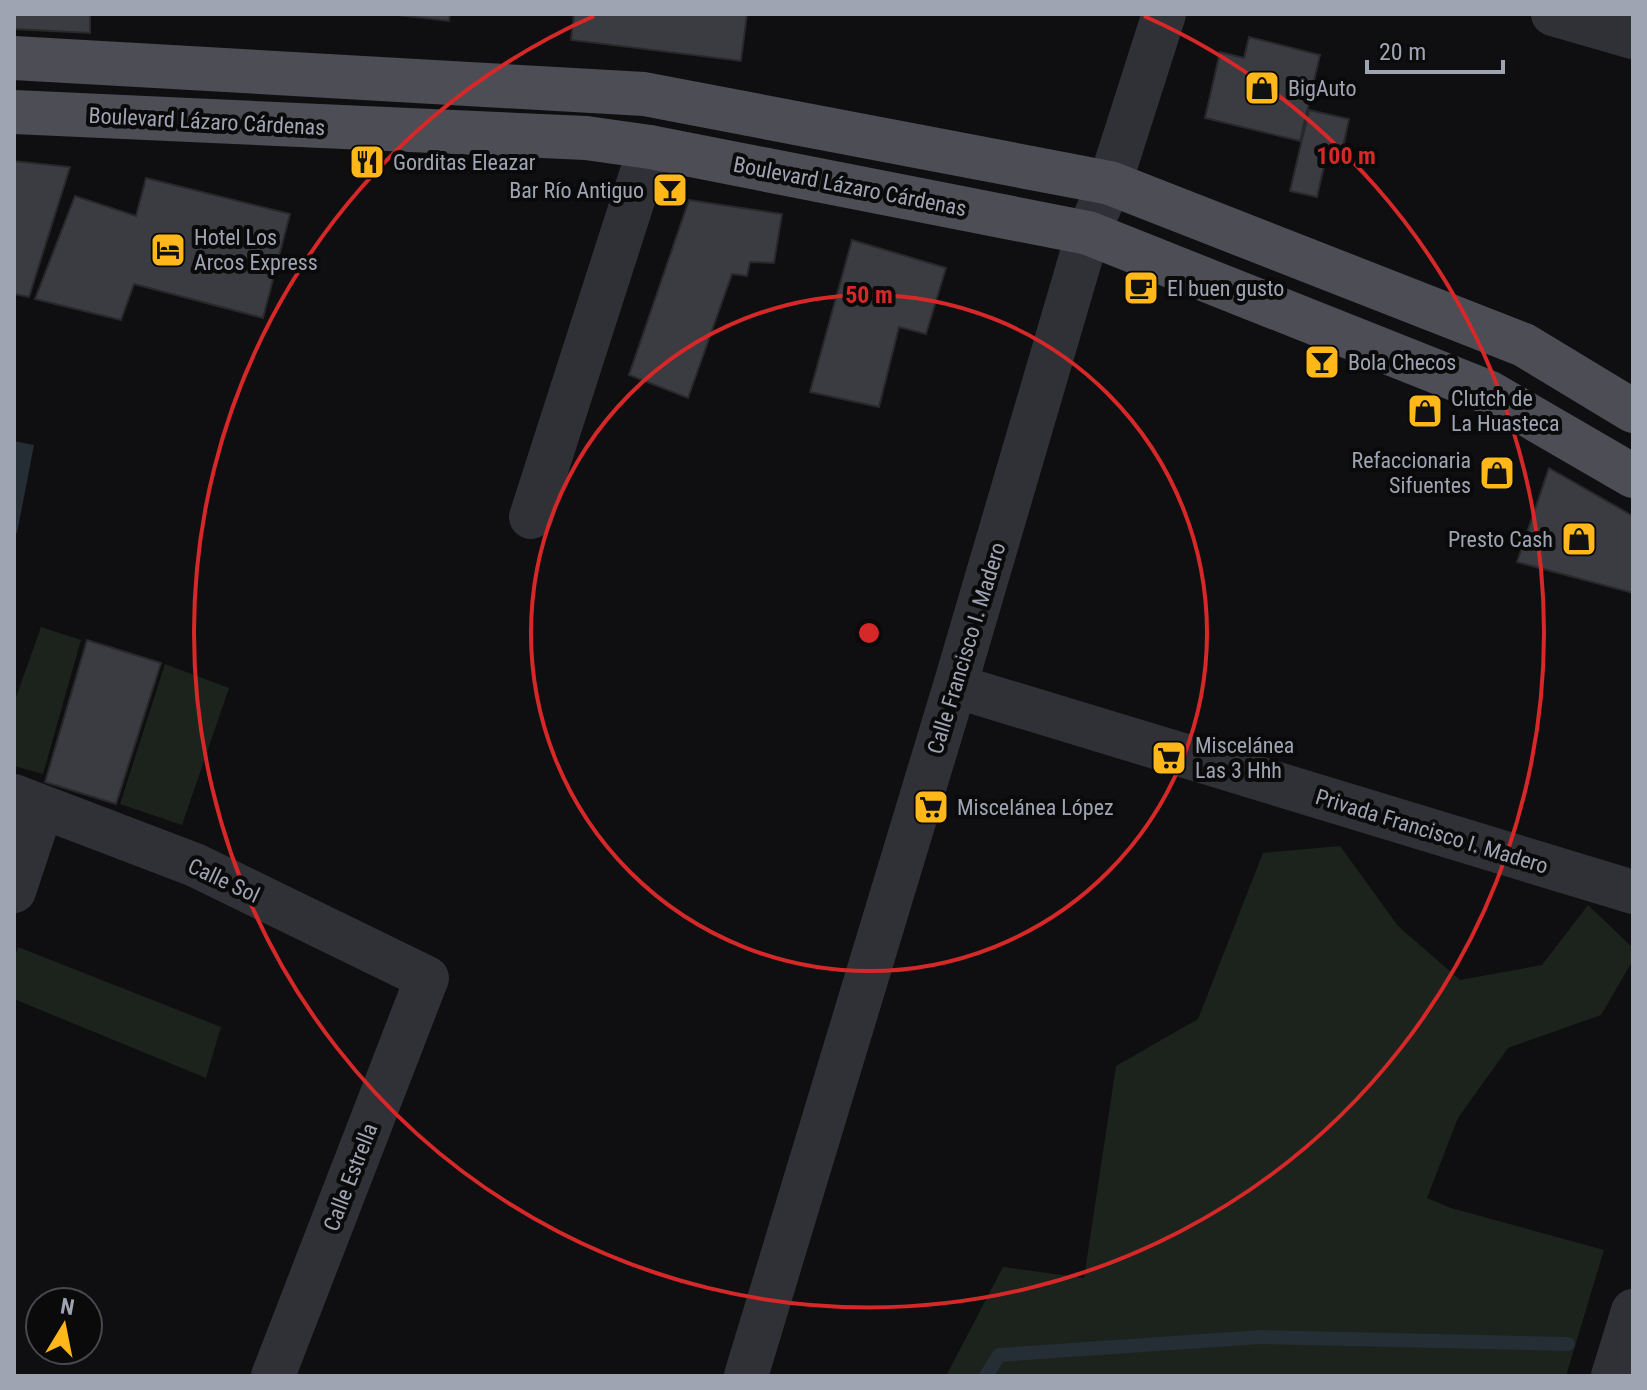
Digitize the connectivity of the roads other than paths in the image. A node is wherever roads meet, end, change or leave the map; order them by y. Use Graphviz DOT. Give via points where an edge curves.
graph roads {
  1 [pos="1164,14"];
  2 [pos="1553,14"];
  3 [pos="1633,37"];
  4 [pos="14,58"];
  5 [pos="14,112"];
  6 [pos="650,147"];
  7 [pos="1110,183"];
  8 [pos="1088,233"];
  9 [pos="1633,411"];
  10 [pos="1633,476"];
  11 [pos="531,517"];
  12 [pos="955,686"];
  13 [pos="28,802"];
  14 [pos="14,891"];
  15 [pos="1633,892"];
  16 [pos="427,978"];
  17 [pos="1633,1311"];
  18 [pos="273,1376"];
  19 [pos="746,1376"];
  20 [pos="1613,1376"];
  1 -- 7 [label="street, Calle Francisco I. Madero"];
  2 -- 3 [label="street"];
  4 -- 7 [label="main road" via="644,94"];
  5 -- 6 [label="main road, Boulevard Lázaro Cárdenas" via="586,138"];
  6 -- 8 [label="main road, Boulevard Lázaro Cárdenas"];
  6 -- 11 [label="street"];
  7 -- 8 [label="street, Calle Francisco I. Madero"];
  7 -- 9 [label="main road" via="1524,345"];
  8 -- 10 [label="main road, Boulevard Lázaro Cárdenas" via="1490,393"];
  8 -- 12 [label="street, Calle Francisco I. Madero"];
  12 -- 15 [label="street, Privada Francisco I. Madero"];
  12 -- 19 [label="street, Calle Francisco I. Madero"];
  13 -- 14 [label="street"];
  13 -- 16 [label="street, Calle Sol" via="195,865"];
  16 -- 18 [label="street, Calle Estrella"];
  17 -- 20 [label="street"];
}
